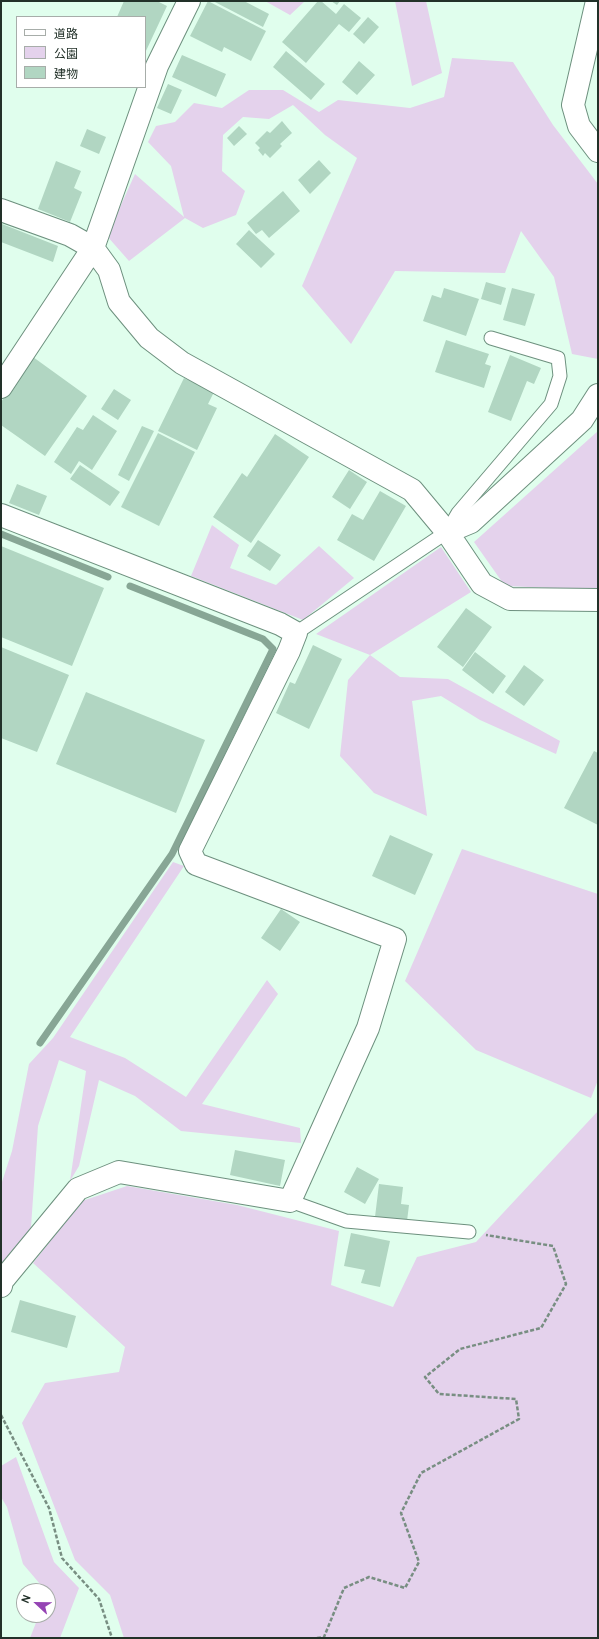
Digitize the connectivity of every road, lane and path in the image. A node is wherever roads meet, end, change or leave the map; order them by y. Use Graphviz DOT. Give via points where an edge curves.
graph roads {
  1 [pos="189,1"];
  2 [pos="597,1"];
  3 [pos="598,151"];
  4 [pos="1,210"];
  5 [pos="93,248"];
  6 [pos="491,338"];
  7 [pos="1,388"];
  8 [pos="598,395"];
  9 [pos="1,515"];
  10 [pos="446,532"];
  11 [pos="598,600"];
  12 [pos="296,633"];
  13 [pos="290,1201"];
  14 [pos="468,1232"];
  15 [pos="1,1286"];
  16 [pos="1,1414"];
  17 [pos="112,1638"];
  18 [pos="317,1638"];
  1 -- 5 [label="street" via="157,66"];
  2 -- 3 [label="street" via="573,105 579,126"];
  4 -- 5 [label="street" via="70,235"];
  5 -- 7 [label="street"];
  5 -- 10 [label="street" via="109,270 119,302 149,338 182,363 412,490"];
  6 -- 10 [label="lane" via="558,358 560,376 551,404 458,513"];
  8 -- 10 [label="street" via="582,420 471,522"];
  9 -- 12 [label="street" via="280,624"];
  10 -- 11 [label="street" via="482,584 510,599"];
  10 -- 12 [label="lane"];
  12 -- 13 [label="street" via="190,851 196,864 395,939 368,1028"];
  13 -- 14 [label="lane" via="346,1221"];
  13 -- 15 [label="street" via="119,1172 78,1189 2,1281"];
  14 -- 18 [label="path" via="553,1246 566,1284 541,1328 460,1349 426,1377 439,1394 516,1399 519,1419 421,1473 401,1513 419,1562 405,1588 369,1577 344,1588 324,1637"];
  16 -- 17 [label="path" via="49,1508 62,1558 99,1599"];
}
